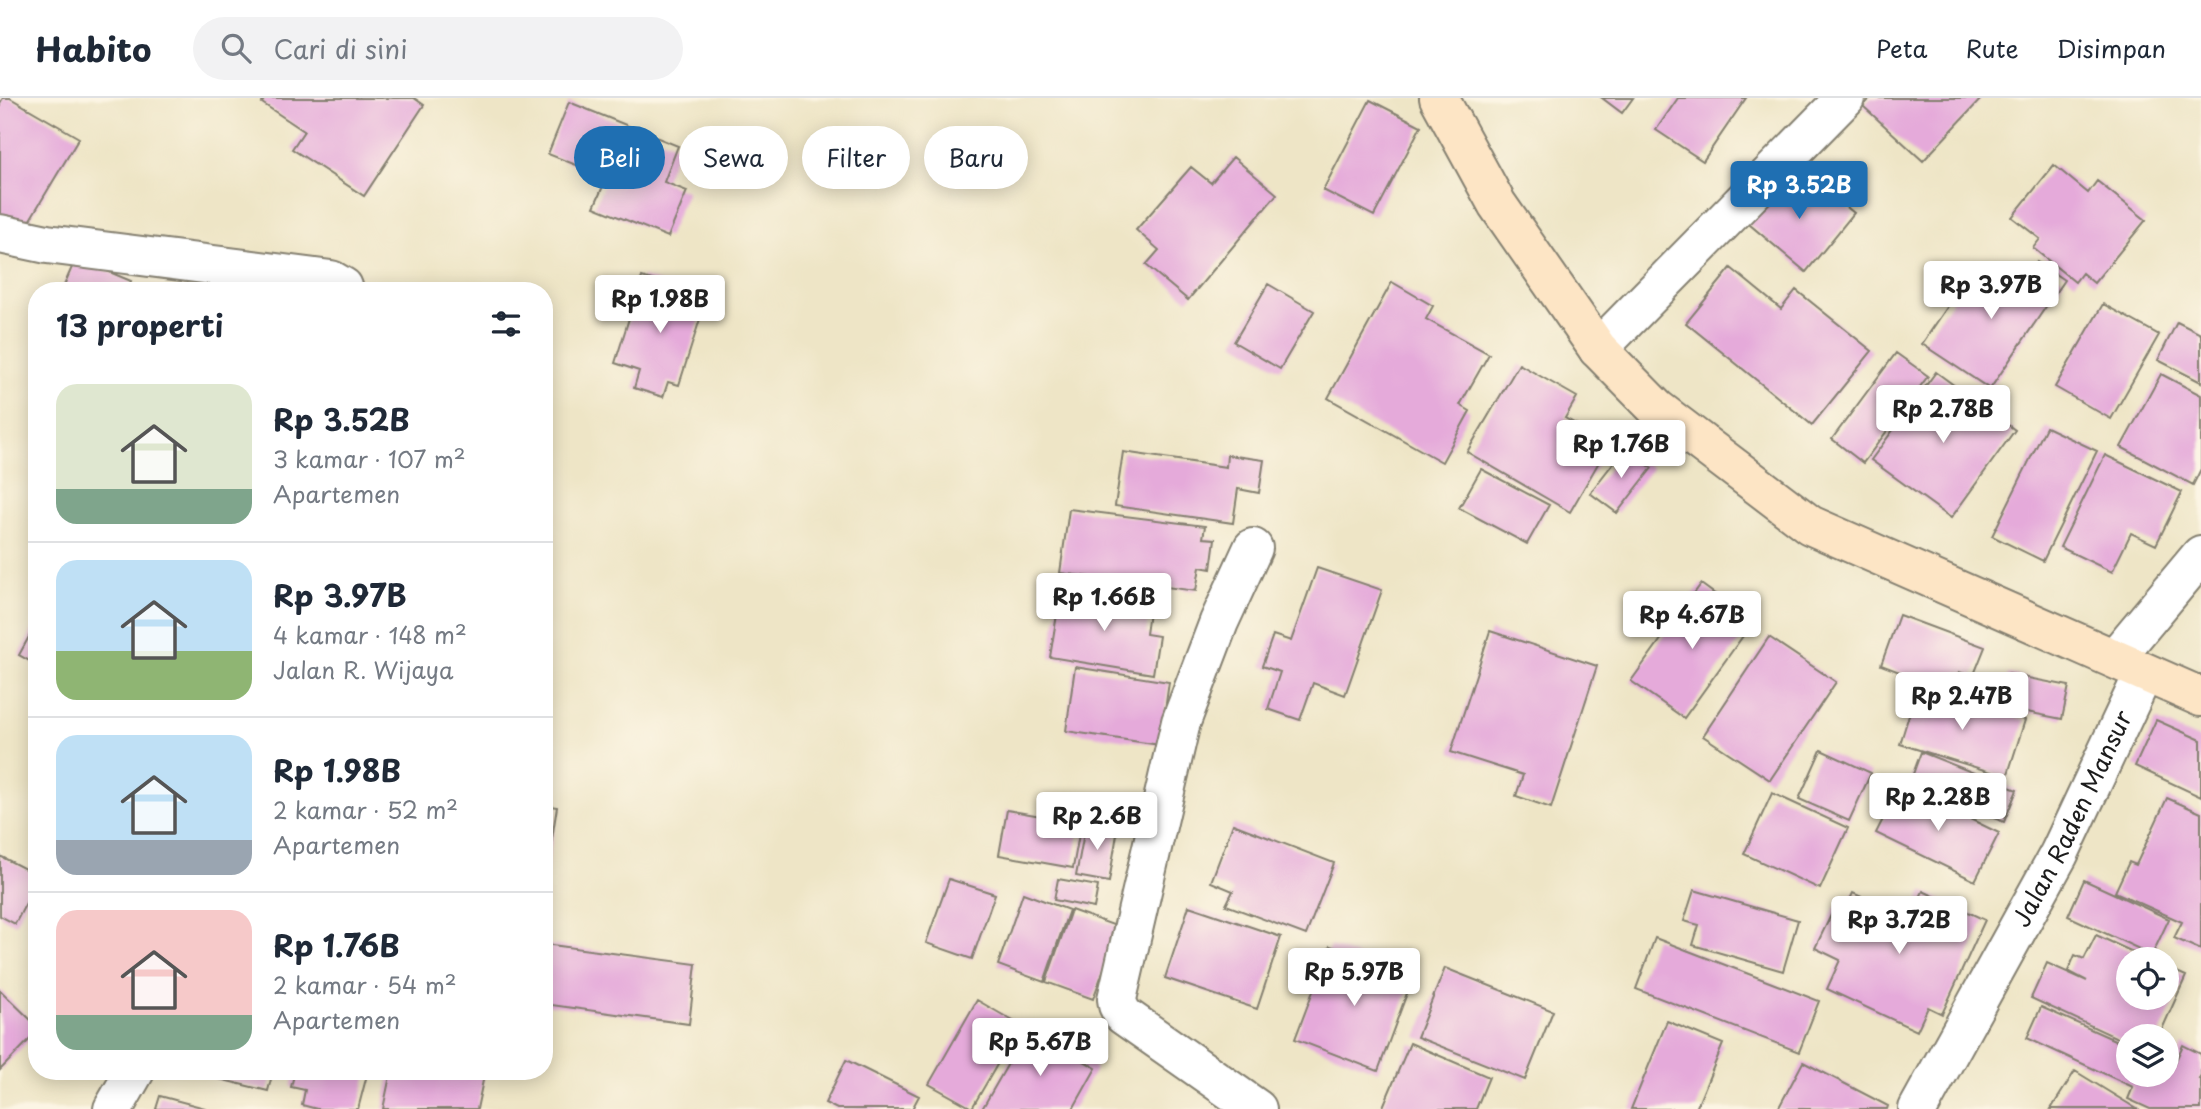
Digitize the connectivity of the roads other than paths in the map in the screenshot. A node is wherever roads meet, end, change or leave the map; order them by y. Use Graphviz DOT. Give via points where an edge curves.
graph roads {
  1 [pos="1439,98"];
  2 [pos="1844,98"];
  3 [pos="0,234"];
  4 [pos="334,282"];
  5 [pos="1598,349"];
  6 [pos="1253,548"];
  7 [pos="2201,555"];
  8 [pos="2130,665"];
  9 [pos="2201,697"];
  10 [pos="130,1080"];
  11 [pos="113,1109"];
  12 [pos="1257,1109"];
  13 [pos="1918,1109"];
  1 -- 5 [label="main road" via="1497,204"];
  2 -- 5 [label="street"];
  3 -- 4 [label="street"];
  5 -- 8 [label="main road" via="1657,409 1810,525"];
  6 -- 12 [label="street" via="1181,722 1117,999 1123,1015"];
  7 -- 8 [label="street, Jalan Raden Mansur"];
  8 -- 9 [label="main road"];
  8 -- 13 [label="street, Jalan Raden Mansur" via="2059,854"];
  10 -- 11 [label="street"];
}
